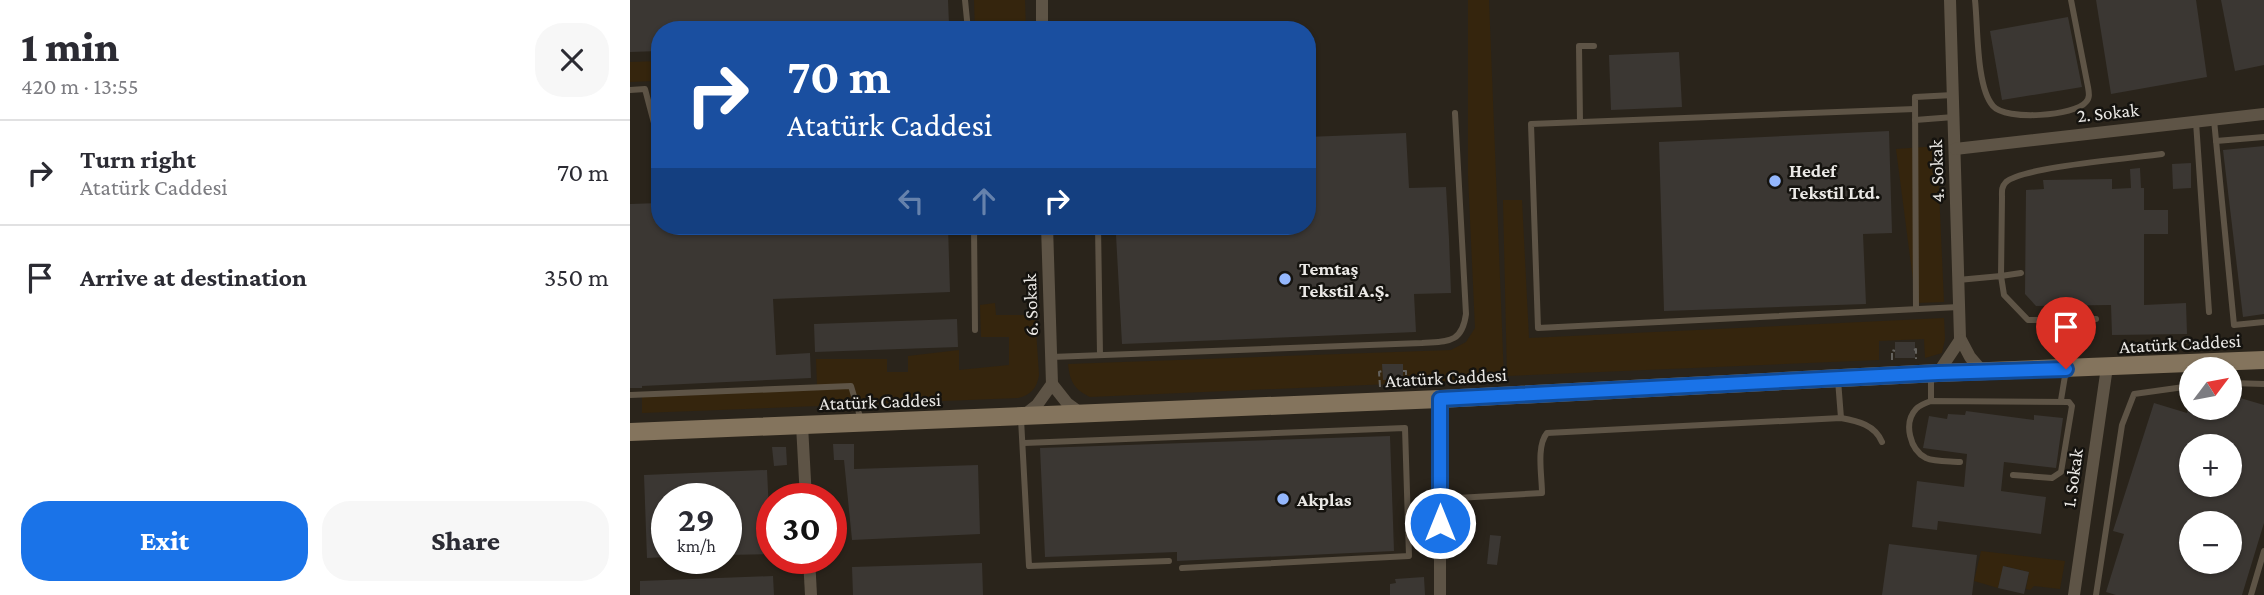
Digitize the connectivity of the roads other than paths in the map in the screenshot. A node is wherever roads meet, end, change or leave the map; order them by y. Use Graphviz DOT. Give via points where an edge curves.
graph roads {
  1 [pos="965,0"];
  2 [pos="1042,0"];
  3 [pos="1950,0"];
  4 [pos="1975,0"];
  5 [pos="2071,0"];
  6 [pos="967,21"];
  7 [pos="1042,21"];
  8 [pos="1594,46"];
  9 [pos="630,90"];
  10 [pos="1953,95"];
  11 [pos="1915,109"];
  12 [pos="651,112"];
  13 [pos="1455,113"];
  14 [pos="2264,114"];
  15 [pos="1954,117"];
  16 [pos="1915,120"];
  17 [pos="2214,120"];
  18 [pos="1580,122"];
  19 [pos="2196,122"];
  20 [pos="2264,138"];
  21 [pos="2216,141"];
  22 [pos="1955,149"];
  23 [pos="2162,154"];
  24 [pos="974,235"];
  25 [pos="1047,235"];
  26 [pos="1098,235"];
  27 [pos="2021,273"];
  28 [pos="2001,276"];
  29 [pos="1958,280"];
  30 [pos="1959,307"];
  31 [pos="1916,309"];
  32 [pos="2209,312"];
  33 [pos="2096,319"];
  34 [pos="2264,322"];
  35 [pos="975,330"];
  36 [pos="1960,340"];
  37 [pos="1100,355"];
  38 [pos="1051,357"];
  39 [pos="2264,360"];
  40 [pos="2242,363"];
  41 [pos="2179,367"];
  42 [pos="2107,368"];
  43 [pos="2066,369"];
  44 [pos="1982,371"];
  45 [pos="1935,373"];
  46 [pos="1838,378"];
  47 [pos="2242,383"];
  48 [pos="1052,384"];
  49 [pos="2264,384"];
  50 [pos="2179,388"];
  51 [pos="630,395"];
  52 [pos="1440,399"];
  53 [pos="2062,400"];
  54 [pos="1931,401"];
  55 [pos="1082,414"];
  56 [pos="1021,417"];
  57 [pos="1841,418"];
  58 [pos="861,422"];
  59 [pos="802,425"];
  60 [pos="630,432"];
  61 [pos="1882,442"];
  62 [pos="1024,443"];
  63 [pos="1960,462"];
  64 [pos="2013,475"];
  65 [pos="805,483"];
  66 [pos="1440,499"];
  67 [pos="2264,551"];
  68 [pos="1168,561"];
  69 [pos="1182,568"];
  70 [pos="810,574"];
  71 [pos="811,595"];
  72 [pos="1440,595"];
  73 [pos="2074,595"];
  74 [pos="2096,595"];
  75 [pos="2251,595"];
  1 -- 6 [label="lane"];
  2 -- 7 [label="street"];
  3 -- 10 [label="street, 4. Sokak"];
  4 -- 5 [label="lane" via="1988,99 2004,113 2035,116 2075,108 2088,100"];
  8 -- 18 [label="lane" via="1579,46"];
  9 -- 12 [label="lane" via="645,89"];
  10 -- 11 [label="lane" via="1914,97"];
  10 -- 15 [label="street, 4. Sokak"];
  11 -- 16 [label="lane"];
  11 -- 18 [label="lane"];
  13 -- 37 [label="lane" via="1466,314 1458,336 1442,342"];
  14 -- 17 [label="street, 2. Sokak"];
  15 -- 16 [label="lane"];
  15 -- 22 [label="street, 4. Sokak"];
  16 -- 31 [label="lane"];
  17 -- 19 [label="street, 2. Sokak"];
  17 -- 21 [label="lane"];
  18 -- 31 [label="lane" via="1531,124 1538,328"];
  19 -- 22 [label="street, 2. Sokak"];
  19 -- 32 [label="lane"];
  20 -- 21 [label="lane"];
  21 -- 34 [label="lane" via="2234,324"];
  22 -- 29 [label="street, 4. Sokak"];
  23 -- 28 [label="lane" via="2040,171 2008,180 2003,186"];
  24 -- 35 [label="lane"];
  25 -- 38 [label="street, 6. Sokak"];
  26 -- 37 [label="lane"];
  27 -- 28 [label="lane"];
  28 -- 29 [label="lane"];
  28 -- 33 [label="lane" via="2004,295 2028,320"];
  29 -- 30 [label="street, 4. Sokak"];
  30 -- 31 [label="lane"];
  30 -- 36 [label="street, 4. Sokak"];
  36 -- 44 [label="street"];
  36 -- 45 [label="street"];
  37 -- 38 [label="lane"];
  38 -- 48 [label="street, 6. Sokak"];
  39 -- 40 [label="street, Atatürk Caddesi"];
  41 -- 42 [label="street, Atatürk Caddesi"];
  42 -- 43 [label="street, Atatürk Caddesi"];
  42 -- 73 [label="street, 1. Sokak"];
  43 -- 44 [label="street, Atatürk Caddesi"];
  43 -- 53 [label="lane"];
  44 -- 45 [label="street, Atatürk Caddesi"];
  45 -- 46 [label="street, Atatürk Caddesi"];
  45 -- 54 [label="lane"];
  46 -- 52 [label="street, Atatürk Caddesi"];
  46 -- 57 [label="lane"];
  47 -- 49 [label="lane"];
  48 -- 55 [label="street"];
  48 -- 56 [label="street"];
  50 -- 74 [label="lane" via="2134,394 2122,425"];
  51 -- 58 [label="lane" via="851,386"];
  52 -- 55 [label="street, Atatürk Caddesi"];
  52 -- 66 [label="street"];
  53 -- 54 [label="lane"];
  53 -- 64 [label="lane" via="2072,406 2061,472 2052,478"];
  54 -- 63 [label="lane" via="1912,414 1910,439 1927,459"];
  55 -- 56 [label="street, Atatürk Caddesi"];
  56 -- 58 [label="street, Atatürk Caddesi"];
  56 -- 62 [label="lane"];
  57 -- 61 [label="lane" via="1870,426"];
  57 -- 66 [label="lane" via="1547,433 1541,446 1542,493"];
  58 -- 59 [label="street, Atatürk Caddesi"];
  59 -- 60 [label="street, Atatürk Caddesi"];
  59 -- 65 [label="street"];
  62 -- 68 [label="lane" via="1029,566"];
  62 -- 69 [label="lane" via="1405,428 1409,556"];
  66 -- 72 [label="street"];
  67 -- 75 [label="lane"];
  70 -- 71 [label="street"];
}
